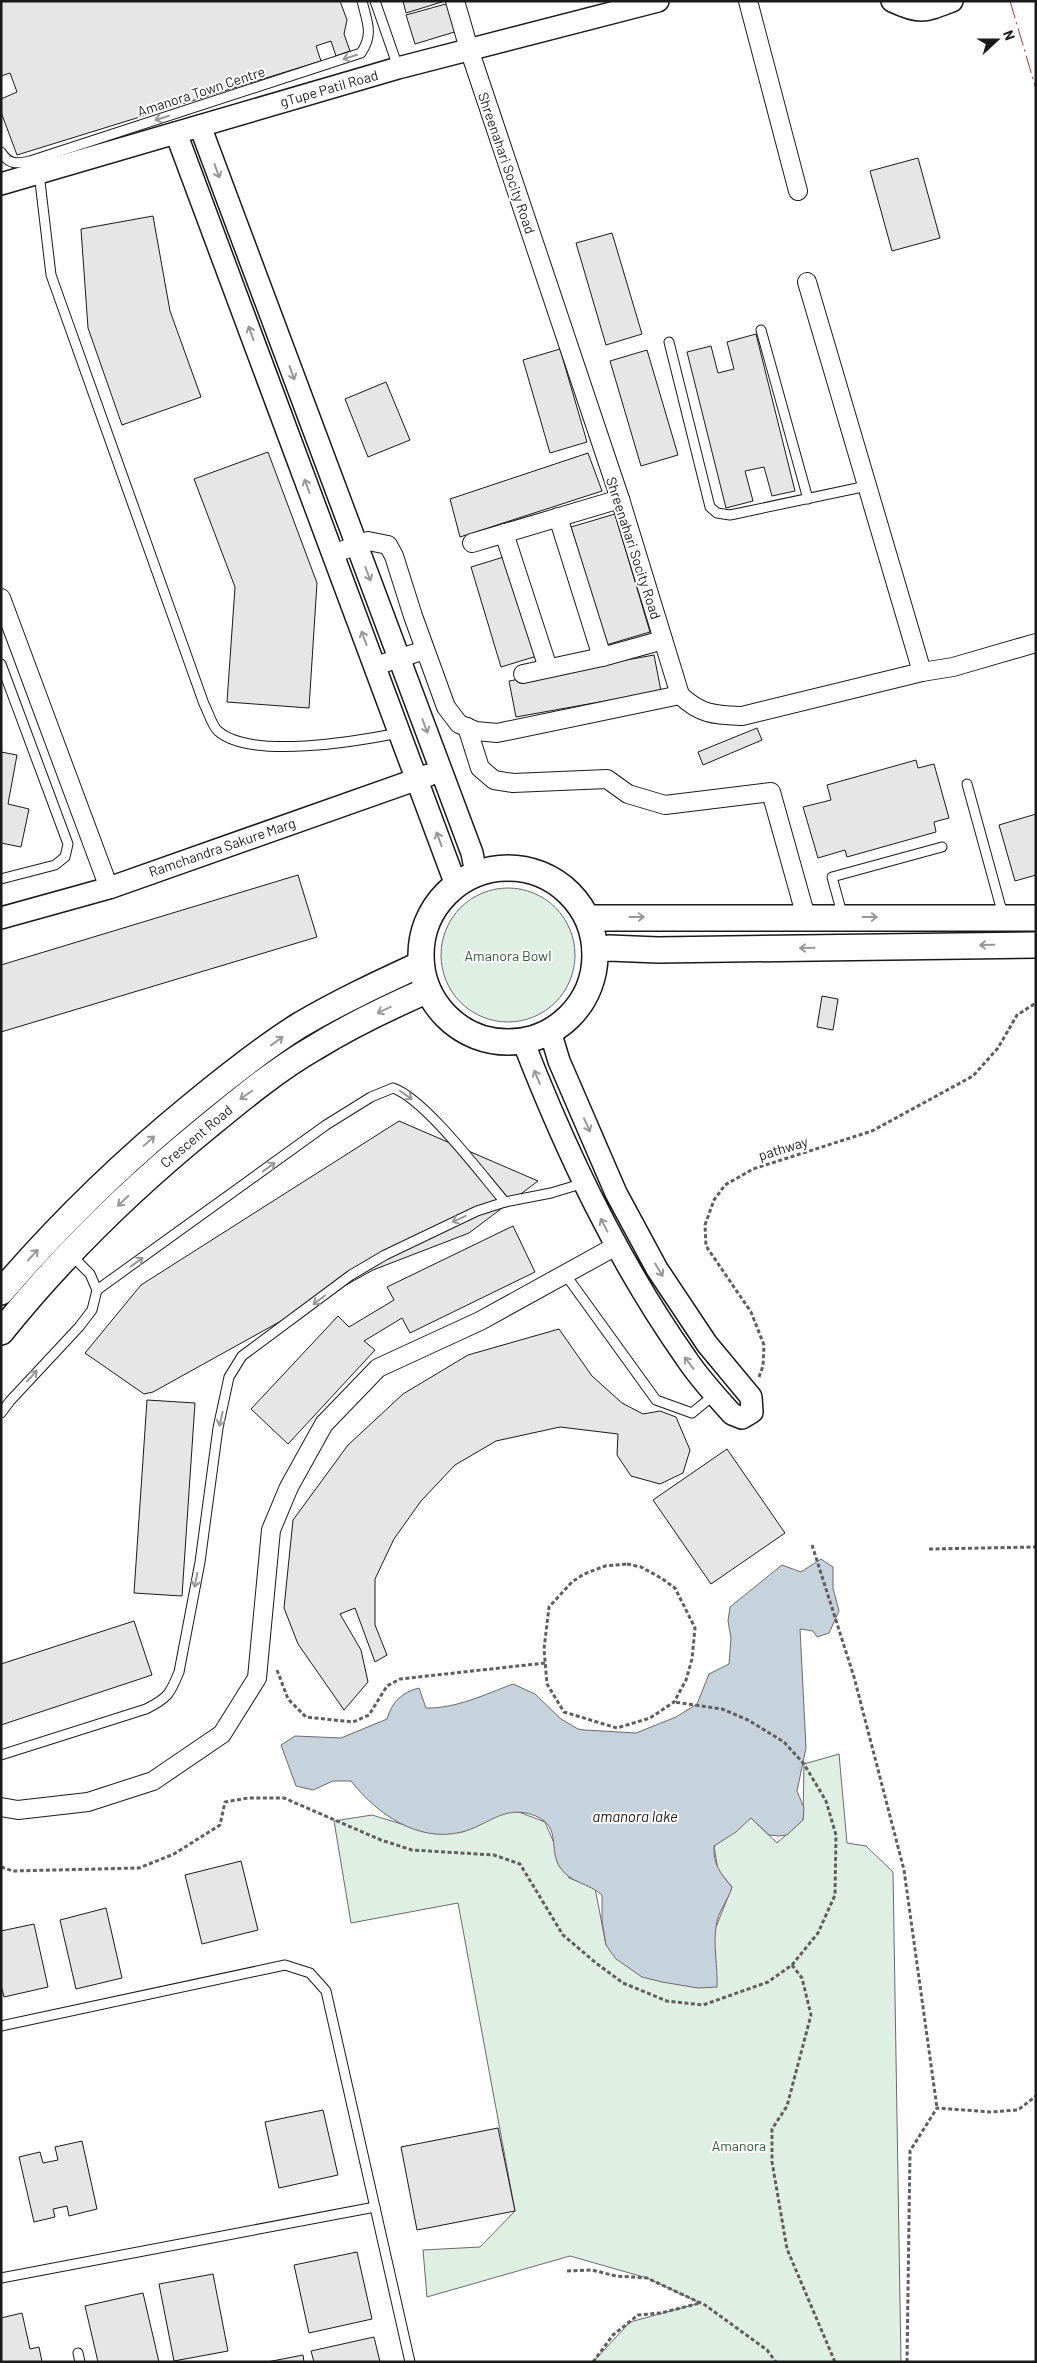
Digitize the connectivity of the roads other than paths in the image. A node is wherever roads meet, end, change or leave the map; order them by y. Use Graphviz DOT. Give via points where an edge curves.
graph roads {
  1 [pos="362,1"];
  2 [pos="375,1"];
  3 [pos="455,1"];
  4 [pos="658,1"];
  5 [pos="748,1"];
  6 [pos="892,1"];
  7 [pos="952,1"];
  8 [pos="631,4"];
  9 [pos="469,49"];
  10 [pos="398,68"];
  11 [pos="200,126"];
  12 [pos="176,133"];
  13 [pos="1,152"];
  14 [pos="39,172"];
  15 [pos="1,184"];
  16 [pos="798,191"];
  17 [pos="807,282"];
  18 [pos="761,330"];
  19 [pos="669,342"];
  20 [pos="867,486"];
  21 [pos="808,498"];
  22 [pos="620,499"];
  23 [pos="558,517"];
  24 [pos="504,533"];
  25 [pos="472,543"];
  26 [pos="356,545"];
  27 [pos="333,554"];
  28 [pos="1,598"];
  29 [pos="663,640"];
  30 [pos="1036,643"];
  31 [pos="425,650"];
  32 [pos="602,656"];
  33 [pos="400,659"];
  34 [pos="1,664"];
  35 [pos="375,666"];
  36 [pos="548,668"];
  37 [pos="922,672"];
  38 [pos="523,674"];
  39 [pos="680,695"];
  40 [pos="467,727"];
  41 [pos="400,733"];
  42 [pos="441,770"];
  43 [pos="417,779"];
  44 [pos="967,784"];
  45 [pos="942,847"];
  46 [pos="1,879"];
  47 [pos="466,879"];
  48 [pos="108,888"];
  49 [pos="806,917"];
  50 [pos="844,917"];
  51 [pos="1,918"];
  52 [pos="588,918"];
  53 [pos="1004,918"];
  54 [pos="1036,918"];
  55 [pos="1036,945"];
  56 [pos="595,950"];
  57 [pos="422,964"];
  58 [pos="428,990"];
  59 [pos="550,1031"];
  60 [pos="523,1041"];
  61 [pos="584,1183"];
  62 [pos="505,1202"];
  63 [pos="616,1246"];
  64 [pos="70,1254"];
  65 [pos="565,1274"];
  66 [pos="98,1290"];
  67 [pos="1,1292"];
  68 [pos="1,1332"];
  69 [pos="715,1394"];
  70 [pos="1,1413"];
  71 [pos="1,1755"];
  72 [pos="1,1807"];
  73 [pos="1,2026"];
  74 [pos="375,2207"];
  75 [pos="1,2278"];
  76 [pos="410,2362"];
  1 -- 13 [label="lane, Amanora Town Centre, one-way" via="370,34 361,53 30,161 8,162"];
  2 -- 10 [label="lane"];
  3 -- 9 [label="street, Shreenahari Socity Road"];
  4 -- 8 [label="street, gTupe Patil Road"];
  5 -- 16 [label="street"];
  6 -- 7 [label="street" via="925,11"];
  8 -- 9 [label="street, gTupe Patil Road"];
  9 -- 10 [label="street, gTupe Patil Road"];
  9 -- 22 [label="street, Shreenahari Socity Road"];
  10 -- 11 [label="street, gTupe Patil Road"];
  11 -- 12 [label="street, gTupe Patil Road"];
  11 -- 26 [label="street, one-way"];
  12 -- 14 [label="street, gTupe Patil Road"];
  27 -- 12 [label="street, one-way"];
  14 -- 15 [label="street, gTupe Patil Road"];
  14 -- 41 [label="lane" via="52,276 204,704 217,731 250,743 310,747"];
  17 -- 20 [label="street"];
  18 -- 21 [label="lane"];
  19 -- 21 [label="lane" via="710,507 716,513 730,515"];
  20 -- 21 [label="lane"];
  20 -- 37 [label="street"];
  22 -- 23 [label="street"];
  22 -- 29 [label="street, Shreenahari Socity Road"];
  23 -- 24 [label="street"];
  23 -- 32 [label="street"];
  24 -- 25 [label="street"];
  24 -- 36 [label="street"];
  26 -- 27 [label="street"];
  26 -- 31 [label="street" via="368,541 388,545"];
  26 -- 33 [label="street, one-way"];
  35 -- 27 [label="street, one-way"];
  28 -- 48 [label="street"];
  29 -- 32 [label="street"];
  29 -- 39 [label="street, Shreenahari Socity Road"];
  30 -- 37 [label="street" via="953,668"];
  31 -- 33 [label="street"];
  31 -- 40 [label="street" via="446,707 459,724"];
  32 -- 36 [label="street"];
  33 -- 35 [label="street"];
  33 -- 42 [label="street, one-way"];
  34 -- 46 [label="lane" via="68,844 65,857 55,865"];
  35 -- 41 [label="street"];
  36 -- 38 [label="street"];
  37 -- 39 [label="street" via="742,716 715,715 694,708"];
  39 -- 40 [label="street" via="497,733"];
  40 -- 49 [label="street" via="480,768 494,780 512,783 607,780 628,794 665,805 771,792"];
  41 -- 43 [label="street"];
  42 -- 43 [label="street, Ramchandra Sakure Marg"];
  42 -- 47 [label="street" via="472,853"];
  47 -- 43 [label="street, one-way"];
  43 -- 48 [label="street, Ramchandra Sakure Marg"];
  44 -- 53 [label="lane"];
  45 -- 50 [label="lane" via="832,877"];
  47 -- 52 [label="main road" via="490,869 510,868 542,875 570,894"];
  47 -- 57 [label="main road" via="436,905 428,920 423,936"];
  48 -- 51 [label="street, Ramchandra Sakure Marg"];
  49 -- 50 [label="main road"];
  52 -- 49 [label="main road, one-way"];
  50 -- 53 [label="main road, one-way"];
  52 -- 56 [label="main road"];
  53 -- 54 [label="main road"];
  55 -- 56 [label="main road, one-way"];
  56 -- 59 [label="main road" via="588,990 568,1018"];
  57 -- 58 [label="main road"];
  67 -- 57 [label="main road, Crescent Road, one-way" via="74,1212 122,1166 223,1080 298,1026 350,997"];
  58 -- 60 [label="main road" via="445,1015 473,1035 506,1042"];
  58 -- 64 [label="main road, Crescent Road, one-way" via="362,1020 312,1048 238,1101 139,1185"];
  59 -- 60 [label="main road"];
  59 -- 69 [label="street, one-way" via="559,1061 616,1193 657,1269 707,1344 751,1397 752,1412 742,1418 732,1414"];
  61 -- 60 [label="street, one-way"];
  61 -- 62 [label="lane"];
  63 -- 61 [label="street, one-way"];
  66 -- 62 [label="lane, one-way" via="326,1125 371,1097 393,1088 403,1091 422,1107"];
  62 -- 71 [label="lane, one-way" via="477,1210 384,1255 242,1356 229,1377 218,1428 200,1562 174,1686 165,1700 146,1709"];
  63 -- 65 [label="street"];
  69 -- 63 [label="street, one-way" via="687,1360 635,1282"];
  64 -- 66 [label="lane" via="90,1274"];
  64 -- 68 [label="main road, Crescent Road"];
  65 -- 69 [label="lane" via="656,1400 692,1413"];
  65 -- 72 [label="street" via="480,1321 378,1368 324,1424 289,1487 271,1530 257,1678 222,1734 144,1784 88,1802 18,1810"];
  70 -- 66 [label="lane, one-way" via="32,1375 79,1327 92,1310"];
  73 -- 74 [label="lane" via="285,1965 310,1973 326,1991"];
  74 -- 75 [label="lane"];
  74 -- 76 [label="lane"];
}
